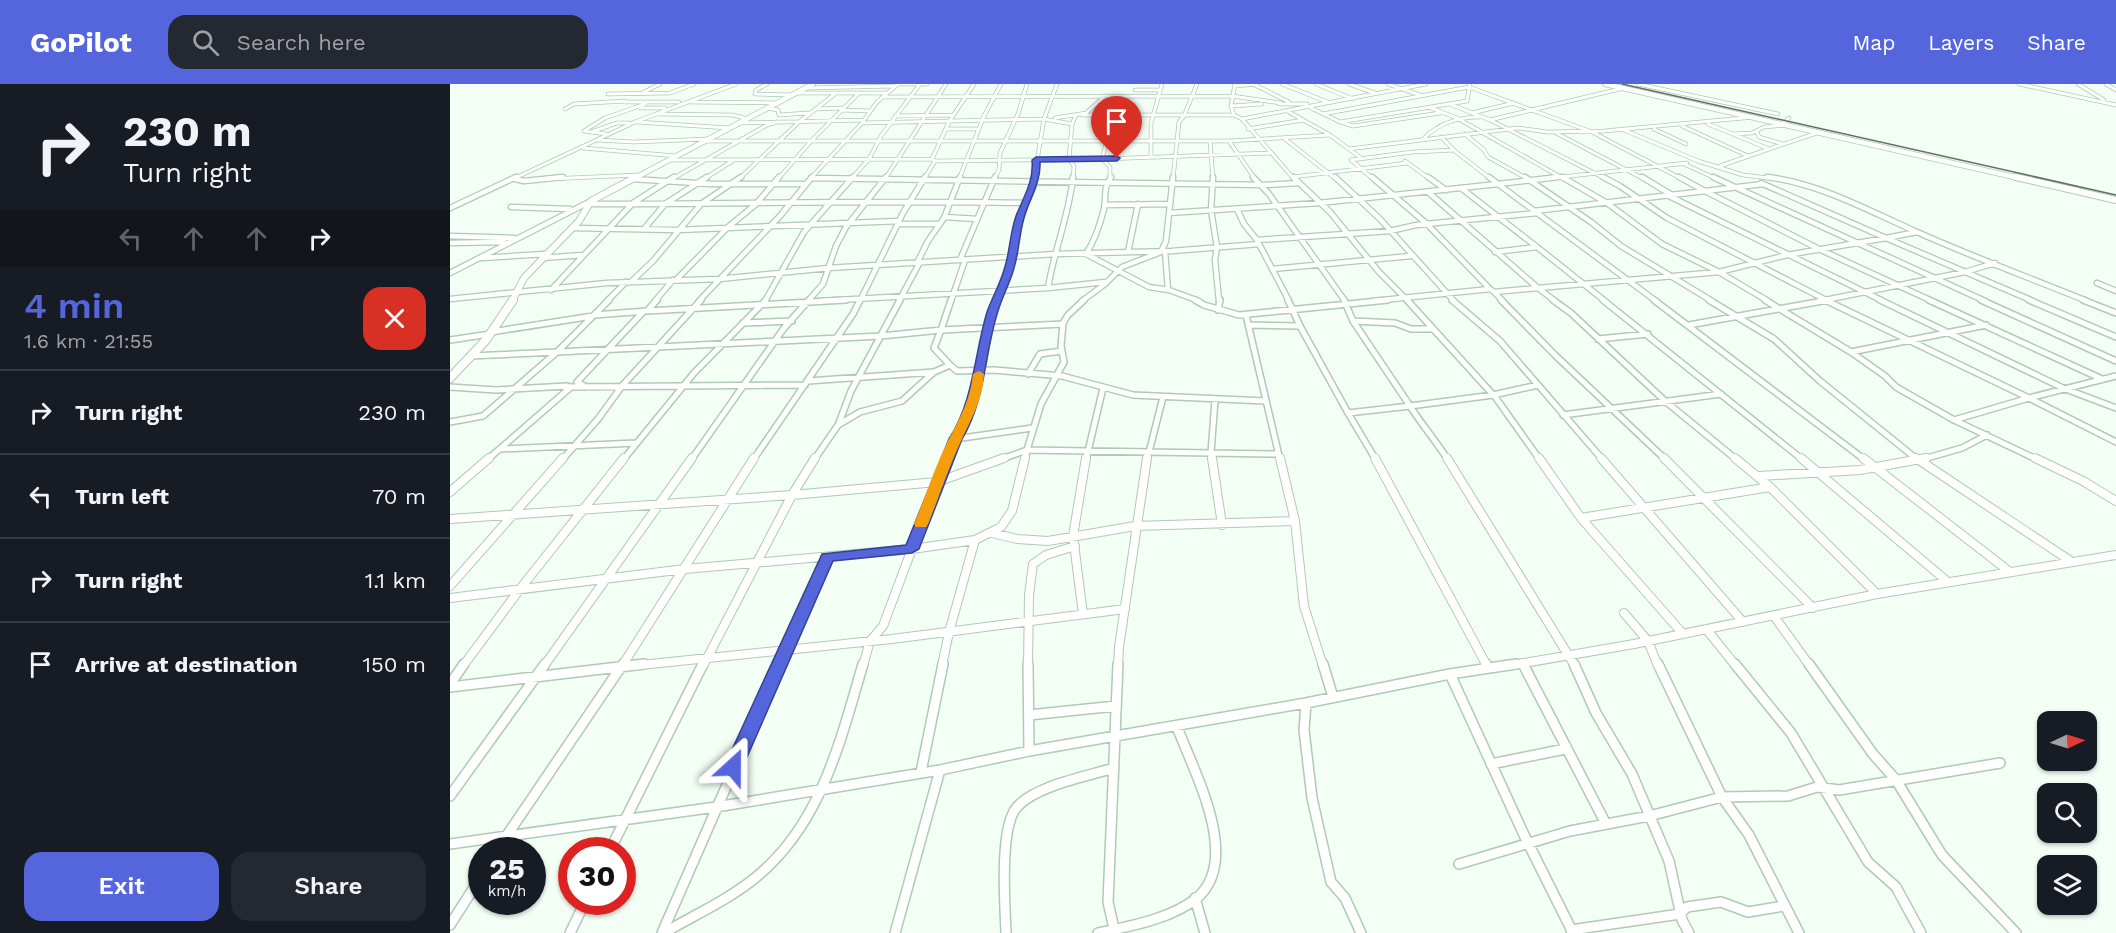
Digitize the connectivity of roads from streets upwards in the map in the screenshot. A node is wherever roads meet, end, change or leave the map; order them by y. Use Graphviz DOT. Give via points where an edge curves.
graph roads {
  1 [pos="658,84"];
  2 [pos="694,84"];
  3 [pos="736,84"];
  4 [pos="767,84"];
  5 [pos="813,84"];
  6 [pos="920,84"];
  7 [pos="927,84"];
  8 [pos="946,84"];
  9 [pos="974,84"];
  10 [pos="1001,84"];
  11 [pos="1028,84"];
  12 [pos="1056,84"];
  13 [pos="1136,84"];
  14 [pos="1162,84"];
  15 [pos="1197,84"];
  16 [pos="1256,84"];
  17 [pos="1282,84"];
  18 [pos="1316,84"];
  19 [pos="1349,84"];
  20 [pos="1388,84"];
  21 [pos="1424,84"];
  22 [pos="1605,84"];
  23 [pos="1638,84"];
  24 [pos="2019,84"];
  25 [pos="2078,84"];
  26 [pos="2106,84"];
  27 [pos="852,85"];
  28 [pos="896,85"];
  29 [pos="1235,85"];
  30 [pos="1469,85"];
  31 [pos="2052,86"];
  32 [pos="806,88"];
  33 [pos="1624,88"];
  34 [pos="1402,89"];
  35 [pos="1135,90"];
  36 [pos="1160,90"];
  37 [pos="2116,90"];
  38 [pos="2054,92"];
  39 [pos="640,93"];
  40 [pos="859,93"];
  41 [pos="887,93"];
  42 [pos="608,94"];
  43 [pos="631,94"];
  44 [pos="794,94"];
  45 [pos="835,94"];
  46 [pos="1377,94"];
  47 [pos="995,95"];
  48 [pos="1022,95"];
  49 [pos="1051,95"];
  50 [pos="939,96"];
  51 [pos="966,96"];
  52 [pos="1105,96"];
  53 [pos="1232,96"];
  54 [pos="1422,96"];
  55 [pos="882,97"];
  56 [pos="911,97"];
  57 [pos="1133,97"];
  58 [pos="1158,97"];
  59 [pos="1191,97"];
  60 [pos="1353,99"];
  61 [pos="625,101"];
  62 [pos="612,102"];
  63 [pos="649,102"];
  64 [pos="686,102"];
  65 [pos="1329,102"];
  66 [pos="1384,102"];
  67 [pos="777,103"];
  68 [pos="1291,103"];
  69 [pos="1515,103"];
  70 [pos="1281,104"];
  71 [pos="1452,105"];
  72 [pos="2115,105"];
  73 [pos="1231,106"];
  74 [pos="637,107"];
  75 [pos="1309,107"];
  76 [pos="670,108"];
  77 [pos="767,108"];
  78 [pos="1299,108"];
  79 [pos="1431,108"];
  80 [pos="565,109"];
  81 [pos="815,109"];
  82 [pos="842,109"];
  83 [pos="869,111"];
  84 [pos="1287,111"];
  85 [pos="1534,111"];
  86 [pos="1407,112"];
  87 [pos="1442,112"];
  88 [pos="808,113"];
  89 [pos="1473,113"];
  90 [pos="654,114"];
  91 [pos="1323,114"];
  92 [pos="1778,114"];
  93 [pos="700,115"];
  94 [pos="1076,115"];
  95 [pos="1082,115"];
  96 [pos="1153,115"];
  97 [pos="1234,115"];
  98 [pos="925,116"];
  99 [pos="953,116"];
  100 [pos="1113,116"];
  101 [pos="1184,116"];
  102 [pos="1468,117"];
  103 [pos="1754,117"];
  104 [pos="1456,118"];
  105 [pos="1485,118"];
  106 [pos="1790,118"];
  107 [pos="748,119"];
  108 [pos="1044,119"];
  109 [pos="1242,119"];
  110 [pos="1762,119"];
  111 [pos="893,120"];
  112 [pos="1015,120"];
  113 [pos="1303,120"];
  114 [pos="1490,120"];
  115 [pos="832,121"];
  116 [pos="983,121"];
  117 [pos="799,122"];
  118 [pos="863,122"];
  119 [pos="920,122"];
  120 [pos="949,122"];
  121 [pos="1341,122"];
  122 [pos="634,123"];
  123 [pos="739,123"];
  124 [pos="1705,123"];
  125 [pos="766,124"];
  126 [pos="1072,124"];
  127 [pos="1785,124"];
  128 [pos="680,125"];
  129 [pos="1680,125"];
  130 [pos="1764,127"];
  131 [pos="729,128"];
  132 [pos="1652,128"];
  133 [pos="946,129"];
  134 [pos="979,129"];
  135 [pos="1248,129"];
  136 [pos="1508,129"];
  137 [pos="1624,130"];
  138 [pos="592,132"];
  139 [pos="1481,132"];
  140 [pos="1554,132"];
  141 [pos="1592,132"];
  142 [pos="1757,132"];
  143 [pos="1820,132"];
  144 [pos="609,134"];
  145 [pos="1465,134"];
  146 [pos="1732,134"];
  147 [pos="1330,135"];
  148 [pos="1441,137"];
  149 [pos="1423,138"];
  150 [pos="879,139"];
  151 [pos="1285,139"];
  152 [pos="596,140"];
  153 [pos="706,140"];
  154 [pos="743,140"];
  155 [pos="782,140"];
  156 [pos="812,140"];
  157 [pos="845,140"];
  158 [pos="1258,140"];
  159 [pos="908,141"];
  160 [pos="942,141"];
  161 [pos="973,141"];
  162 [pos="1007,141"];
  163 [pos="1105,141"];
  164 [pos="1150,141"];
  165 [pos="1177,141"];
  166 [pos="1210,141"];
  167 [pos="1228,141"];
  168 [pos="627,142"];
  169 [pos="1040,142"];
  170 [pos="1071,142"];
  171 [pos="1784,144"];
  172 [pos="1664,147"];
  173 [pos="580,148"];
  174 [pos="589,148"];
  175 [pos="1349,148"];
  176 [pos="1769,149"];
  177 [pos="1454,150"];
  178 [pos="1271,153"];
  179 [pos="1237,154"];
  180 [pos="1396,154"];
  181 [pos="1211,155"];
  182 [pos="676,156"];
  183 [pos="1177,156"];
  184 [pos="1748,156"];
  185 [pos="1151,157"];
  186 [pos="1361,158"];
  187 [pos="736,159"];
  188 [pos="762,159"];
  189 [pos="798,159"];
  190 [pos="829,159"];
  191 [pos="869,159"];
  192 [pos="897,159"];
  193 [pos="1070,159"];
  194 [pos="1102,159"];
  195 [pos="670,160"];
  196 [pos="705,160"];
  197 [pos="934,160"];
  198 [pos="999,160"];
  199 [pos="1036,160"];
  200 [pos="964,161"];
  201 [pos="1698,161"];
  202 [pos="1407,163"];
  203 [pos="1684,164"];
  204 [pos="1656,166"];
  205 [pos="1720,166"];
  206 [pos="1363,168"];
  207 [pos="1629,170"];
  208 [pos="1330,173"];
  209 [pos="1595,173"];
  210 [pos="640,175"];
  211 [pos="1743,175"];
  212 [pos="1293,177"];
  213 [pos="1562,177"];
  214 [pos="811,178"];
  215 [pos="516,179"];
  216 [pos="632,179"];
  217 [pos="850,179"];
  218 [pos="882,180"];
  219 [pos="925,180"];
  220 [pos="995,180"];
  221 [pos="1530,180"];
  222 [pos="666,181"];
  223 [pos="959,182"];
  224 [pos="1034,182"];
  225 [pos="1073,182"];
  226 [pos="699,183"];
  227 [pos="1109,183"];
  228 [pos="1172,183"];
  229 [pos="1298,183"];
  230 [pos="732,184"];
  231 [pos="773,184"];
  232 [pos="806,184"];
  233 [pos="1213,184"];
  234 [pos="1498,184"];
  235 [pos="1763,184"];
  236 [pos="1260,185"];
  237 [pos="1738,187"];
  238 [pos="1461,188"];
  239 [pos="1446,190"];
  240 [pos="1705,191"];
  241 [pos="1428,192"];
  242 [pos="1670,195"];
  243 [pos="1395,196"];
  244 [pos="1638,199"];
  245 [pos="832,200"];
  246 [pos="867,200"];
  247 [pos="911,200"];
  248 [pos="1357,200"];
  249 [pos="2116,200"];
  250 [pos="949,201"];
  251 [pos="792,202"];
  252 [pos="591,203"];
  253 [pos="633,203"];
  254 [pos="984,203"];
  255 [pos="1026,203"];
  256 [pos="1319,203"];
  257 [pos="1607,203"];
  258 [pos="665,204"];
  259 [pos="701,204"];
  260 [pos="756,204"];
  261 [pos="1138,204"];
  262 [pos="1169,204"];
  263 [pos="1105,205"];
  264 [pos="1276,206"];
  265 [pos="511,207"];
  266 [pos="1567,207"];
  267 [pos="450,208"];
  268 [pos="572,209"];
  269 [pos="1237,209"];
  270 [pos="1211,210"];
  271 [pos="1535,212"];
  272 [pos="1169,213"];
  273 [pos="1498,216"];
  274 [pos="945,217"];
  275 [pos="977,219"];
  276 [pos="1460,220"];
  277 [pos="899,222"];
  278 [pos="850,223"];
  279 [pos="939,224"];
  280 [pos="1427,224"];
  281 [pos="810,226"];
  282 [pos="769,227"];
  283 [pos="573,228"];
  284 [pos="727,228"];
  285 [pos="610,229"];
  286 [pos="644,229"];
  287 [pos="677,230"];
  288 [pos="1390,231"];
  289 [pos="1917,232"];
  290 [pos="1348,234"];
  291 [pos="1298,235"];
  292 [pos="450,236"];
  293 [pos="1887,237"];
  294 [pos="516,238"];
  295 [pos="509,242"];
  296 [pos="1258,242"];
  297 [pos="450,243"];
  298 [pos="1856,244"];
  299 [pos="1217,247"];
  300 [pos="1537,247"];
  301 [pos="1821,250"];
  302 [pos="1163,251"];
  303 [pos="1128,252"];
  304 [pos="1495,252"];
  305 [pos="1055,254"];
  306 [pos="1086,254"];
  307 [pos="583,255"];
  308 [pos="1786,255"];
  309 [pos="544,256"];
  310 [pos="1411,256"];
  311 [pos="1012,257"];
  312 [pos="478,258"];
  313 [pos="1370,259"];
  314 [pos="963,260"];
  315 [pos="918,262"];
  316 [pos="1753,262"];
  317 [pos="1995,263"];
  318 [pos="879,264"];
  319 [pos="1321,264"];
  320 [pos="828,268"];
  321 [pos="1272,269"];
  322 [pos="1118,270"];
  323 [pos="1719,272"];
  324 [pos="1965,272"];
  325 [pos="450,273"];
  326 [pos="783,273"];
  327 [pos="1669,275"];
  328 [pos="1933,278"];
  329 [pos="719,279"];
  330 [pos="1623,279"];
  331 [pos="675,280"];
  332 [pos="629,282"];
  333 [pos="1107,282"];
  334 [pos="1582,283"];
  335 [pos="2097,283"];
  336 [pos="1896,285"];
  337 [pos="1048,288"];
  338 [pos="1538,288"];
  339 [pos="1168,290"];
  340 [pos="551,291"];
  341 [pos="1001,291"];
  342 [pos="1492,291"];
  343 [pos="1863,291"];
  344 [pos="2116,291"];
  345 [pos="516,292"];
  346 [pos="955,293"];
  347 [pos="1446,294"];
  348 [pos="902,296"];
  349 [pos="859,299"];
  350 [pos="1404,299"];
  351 [pos="1824,299"];
  352 [pos="451,300"];
  353 [pos="807,302"];
  354 [pos="1347,304"];
  355 [pos="763,305"];
  356 [pos="693,309"];
  357 [pos="1781,309"];
  358 [pos="1218,310"];
  359 [pos="1294,310"];
  360 [pos="645,312"];
  361 [pos="2116,313"];
  362 [pos="594,315"];
  363 [pos="1246,315"];
  364 [pos="1738,316"];
  365 [pos="792,321"];
  366 [pos="1353,321"];
  367 [pos="743,323"];
  368 [pos="1063,324"];
  369 [pos="1248,325"];
  370 [pos="1689,325"];
  371 [pos="1986,325"];
  372 [pos="1300,326"];
  373 [pos="988,328"];
  374 [pos="1432,329"];
  375 [pos="941,330"];
  376 [pos="491,333"];
  377 [pos="1950,333"];
  378 [pos="1648,334"];
  379 [pos="881,336"];
  380 [pos="2116,337"];
  381 [pos="834,338"];
  382 [pos="1598,339"];
  383 [pos="450,340"];
  384 [pos="775,341"];
  385 [pos="1911,342"];
  386 [pos="720,345"];
  387 [pos="660,346"];
  388 [pos="609,348"];
  389 [pos="1061,351"];
  390 [pos="557,352"];
  391 [pos="1851,352"];
  392 [pos="470,357"];
  393 [pos="2116,362"];
  394 [pos="950,364"];
  395 [pos="979,370"];
  396 [pos="934,372"];
  397 [pos="1028,374"];
  398 [pos="912,375"];
  399 [pos="1054,375"];
  400 [pos="2116,376"];
  401 [pos="450,378"];
  402 [pos="928,378"];
  403 [pos="857,379"];
  404 [pos="2102,380"];
  405 [pos="806,383"];
  406 [pos="571,385"];
  407 [pos="622,386"];
  408 [pos="1538,386"];
  409 [pos="450,387"];
  410 [pos="683,387"];
  411 [pos="741,387"];
  412 [pos="515,388"];
  413 [pos="1103,388"];
  414 [pos="2063,388"];
  415 [pos="1721,394"];
  416 [pos="1493,395"];
  417 [pos="1162,398"];
  418 [pos="2029,398"];
  419 [pos="1215,400"];
  420 [pos="1265,401"];
  421 [pos="1665,401"];
  422 [pos="1410,406"];
  423 [pos="2116,408"];
  424 [pos="1612,409"];
  425 [pos="1348,413"];
  426 [pos="1563,415"];
  427 [pos="1954,420"];
  428 [pos="450,422"];
  429 [pos="838,425"];
  430 [pos="1032,428"];
  431 [pos="1987,435"];
  432 [pos="955,439"];
  433 [pos="2116,442"];
  434 [pos="636,443"];
  435 [pos="574,446"];
  436 [pos="500,449"];
  437 [pos="1027,450"];
  438 [pos="1087,452"];
  439 [pos="1148,452"];
  440 [pos="1211,453"];
  441 [pos="1278,454"];
  442 [pos="1918,460"];
  443 [pos="1872,466"];
  444 [pos="1819,473"];
  445 [pos="1759,476"];
  446 [pos="937,482"];
  447 [pos="1770,487"];
  448 [pos="450,492"];
  449 [pos="792,495"];
  450 [pos="1703,496"];
  451 [pos="726,500"];
  452 [pos="2116,501"];
  453 [pos="659,506"];
  454 [pos="585,508"];
  455 [pos="1642,508"];
  456 [pos="514,513"];
  457 [pos="1581,518"];
  458 [pos="450,519"];
  459 [pos="1295,521"];
  460 [pos="1222,525"];
  461 [pos="1135,526"];
  462 [pos="992,533"];
  463 [pos="1073,536"];
  464 [pos="975,540"];
  465 [pos="1075,546"];
  466 [pos="912,549"];
  467 [pos="2116,555"];
  468 [pos="827,557"];
  469 [pos="2072,562"];
  470 [pos="754,564"];
  471 [pos="684,569"];
  472 [pos="2010,572"];
  473 [pos="606,579"];
  474 [pos="1948,582"];
  475 [pos="450,586"];
  476 [pos="520,589"];
  477 [pos="1877,594"];
  478 [pos="450,598"];
  479 [pos="1813,608"];
  480 [pos="1125,609"];
  481 [pos="1624,613"];
  482 [pos="1083,614"];
  483 [pos="1774,616"];
  484 [pos="1029,621"];
  485 [pos="1743,622"];
  486 [pos="883,626"];
  487 [pos="1707,630"];
  488 [pos="949,632"];
  489 [pos="1683,634"];
  490 [pos="891,639"];
  491 [pos="1648,641"];
  492 [pos="870,642"];
  493 [pos="786,649"];
  494 [pos="1570,655"];
  495 [pos="708,657"];
  496 [pos="1522,663"];
  497 [pos="1488,668"];
  498 [pos="620,669"];
  499 [pos="1450,674"];
  500 [pos="534,678"];
  501 [pos="450,686"];
  502 [pos="1333,697"];
  503 [pos="1306,703"];
  504 [pos="1116,706"];
  505 [pos="1029,715"];
  506 [pos="1177,727"];
  507 [pos="1115,737"];
  508 [pos="1565,749"];
  509 [pos="1029,751"];
  510 [pos="2000,763"];
  511 [pos="1491,764"];
  512 [pos="1114,768"];
  513 [pos="940,770"];
  514 [pos="921,772"];
  515 [pos="1896,780"];
  516 [pos="1823,788"];
  517 [pos="824,789"];
  518 [pos="450,796"];
  519 [pos="1722,797"];
  520 [pos="716,807"];
  521 [pos="1649,816"];
  522 [pos="626,818"];
  523 [pos="1606,824"];
  524 [pos="506,837"];
  525 [pos="616,837"];
  526 [pos="468,842"];
  527 [pos="1527,842"];
  528 [pos="450,844"];
  529 [pos="1459,864"];
  530 [pos="468,897"];
  531 [pos="1195,898"];
  532 [pos="1784,906"];
  533 [pos="1680,914"];
  534 [pos="579,915"];
  535 [pos="450,925"];
  536 [pos="1115,931"];
  537 [pos="1572,932"];
  538 [pos="570,933"];
  539 [pos="663,933"];
  540 [pos="895,933"];
  541 [pos="1006,933"];
  542 [pos="1098,933"];
  543 [pos="1205,933"];
  544 [pos="1361,933"];
  545 [pos="1689,933"];
  546 [pos="1799,933"];
  547 [pos="1921,933"];
  548 [pos="2016,933"];
  1 -- 39 [label="street"];
  2 -- 39 [label="street" via="672,93"];
  3 -- 64 [label="street"];
  4 -- 44 [label="street" via="753,93"];
  5 -- 32 [label="street"];
  6 -- 7 [label="street"];
  6 -- 28 [label="street"];
  6 -- 56 [label="street"];
  8 -- 50 [label="street"];
  9 -- 51 [label="street"];
  10 -- 47 [label="street"];
  11 -- 48 [label="street"];
  12 -- 49 [label="street"];
  13 -- 35 [label="street"];
  14 -- 36 [label="street"];
  15 -- 59 [label="street"];
  16 -- 29 [label="street"];
  16 -- 68 [label="street"];
  17 -- 65 [label="street"];
  18 -- 60 [label="street"];
  19 -- 46 [label="street"];
  20 -- 34 [label="street"];
  21 -- 34 [label="street"];
  22 -- 33 [label="street"];
  23 -- 92 [label="street"];
  24 -- 38 [label="street"];
  25 -- 72 [label="street"];
  26 -- 37 [label="street"];
  27 -- 28 [label="street"];
  27 -- 32 [label="street"];
  28 -- 41 [label="street"];
  29 -- 53 [label="street"];
  30 -- 54 [label="street"];
  30 -- 69 [label="street"];
  30 -- 71 [label="street" via="1469,100"];
  31 -- 38 [label="street"];
  32 -- 44 [label="street"];
  33 -- 85 [label="street"];
  33 -- 103 [label="street"];
  34 -- 46 [label="street"];
  34 -- 54 [label="street"];
  35 -- 36 [label="street"];
  35 -- 57 [label="street"];
  36 -- 58 [label="street"];
  38 -- 72 [label="street"];
  39 -- 43 [label="street"];
  39 -- 61 [label="street"];
  40 -- 41 [label="street"];
  40 -- 45 [label="street"];
  40 -- 82 [label="street"];
  41 -- 55 [label="street"];
  42 -- 43 [label="street"];
  43 -- 62 [label="street"];
  44 -- 45 [label="street"];
  44 -- 67 [label="street"];
  45 -- 81 [label="street"];
  46 -- 60 [label="street"];
  47 -- 48 [label="street"];
  47 -- 51 [label="street"];
  47 -- 116 [label="street"];
  48 -- 49 [label="street"];
  48 -- 112 [label="street"];
  49 -- 52 [label="street"];
  49 -- 108 [label="street"];
  50 -- 51 [label="street"];
  50 -- 56 [label="street"];
  50 -- 98 [label="street"];
  51 -- 99 [label="street"];
  52 -- 57 [label="street"];
  52 -- 95 [label="street"];
  53 -- 59 [label="street"];
  53 -- 70 [label="street"];
  53 -- 73 [label="street"];
  54 -- 66 [label="street"];
  55 -- 56 [label="street"];
  55 -- 83 [label="street"];
  56 -- 111 [label="street"];
  57 -- 58 [label="street"];
  58 -- 59 [label="street"];
  58 -- 96 [label="street"];
  59 -- 101 [label="street"];
  60 -- 65 [label="street"];
  61 -- 62 [label="street"];
  61 -- 63 [label="street"];
  62 -- 80 [label="street" via="574,104"];
  63 -- 64 [label="street"];
  63 -- 74 [label="street"];
  64 -- 67 [label="street"];
  64 -- 76 [label="street"];
  65 -- 68 [label="street"];
  65 -- 75 [label="street"];
  66 -- 86 [label="street"];
  66 -- 91 [label="street"];
  67 -- 77 [label="street"];
  68 -- 70 [label="street"];
  68 -- 78 [label="street"];
  69 -- 85 [label="street"];
  69 -- 89 [label="street"];
  70 -- 73 [label="street"];
  71 -- 79 [label="street"];
  71 -- 89 [label="street"];
  73 -- 97 [label="street"];
  74 -- 76 [label="street"];
  74 -- 138 [label="street" via="608,116 584,131"];
  75 -- 78 [label="street"];
  75 -- 91 [label="street"];
  76 -- 90 [label="street"];
  77 -- 88 [label="street" via="778,110 779,115"];
  77 -- 107 [label="street"];
  78 -- 84 [label="street"];
  79 -- 86 [label="street"];
  79 -- 87 [label="street"];
  81 -- 82 [label="street"];
  81 -- 88 [label="street"];
  82 -- 83 [label="street"];
  82 -- 115 [label="street"];
  83 -- 118 [label="street"];
  84 -- 109 [label="street"];
  84 -- 113 [label="street"];
  85 -- 114 [label="street"];
  85 -- 141 [label="street"];
  86 -- 121 [label="street"];
  87 -- 104 [label="street"];
  87 -- 121 [label="street" via="1352,126"];
  88 -- 117 [label="street"];
  89 -- 102 [label="street"];
  89 -- 105 [label="street"];
  90 -- 93 [label="street"];
  90 -- 122 [label="street"];
  91 -- 121 [label="street"];
  93 -- 107 [label="street"];
  93 -- 128 [label="street"];
  94 -- 95 [label="street"];
  94 -- 108 [label="street"];
  94 -- 126 [label="street"];
  95 -- 100 [label="street"];
  96 -- 100 [label="street"];
  96 -- 101 [label="street"];
  96 -- 164 [label="street"];
  97 -- 101 [label="street"];
  97 -- 109 [label="street"];
  98 -- 99 [label="street"];
  98 -- 111 [label="street"];
  98 -- 119 [label="street"];
  99 -- 120 [label="street"];
  100 -- 163 [label="street"];
  101 -- 165 [label="street" via="1179,122"];
  102 -- 104 [label="street"];
  102 -- 105 [label="street"];
  103 -- 110 [label="street"];
  103 -- 124 [label="street"];
  104 -- 139 [label="street"];
  104 -- 149 [label="street"];
  105 -- 114 [label="street"];
  106 -- 127 [label="street"];
  107 -- 123 [label="street"];
  108 -- 112 [label="street"];
  108 -- 126 [label="street"];
  108 -- 169 [label="street"];
  109 -- 135 [label="street"];
  110 -- 127 [label="street"];
  110 -- 130 [label="street"];
  111 -- 118 [label="street"];
  111 -- 119 [label="street"];
  111 -- 150 [label="street"];
  112 -- 116 [label="street"];
  112 -- 162 [label="street"];
  113 -- 135 [label="street"];
  113 -- 147 [label="street"];
  114 -- 136 [label="street"];
  115 -- 117 [label="street"];
  115 -- 118 [label="street"];
  115 -- 156 [label="street"];
  116 -- 120 [label="street"];
  116 -- 134 [label="street"];
  117 -- 125 [label="street"];
  117 -- 155 [label="street"];
  118 -- 157 [label="street"];
  119 -- 120 [label="street"];
  119 -- 159 [label="street"];
  120 -- 133 [label="street"];
  122 -- 128 [label="street"];
  122 -- 138 [label="street" via="617,123"];
  122 -- 144 [label="street"];
  123 -- 125 [label="street"];
  123 -- 131 [label="street"];
  124 -- 129 [label="street"];
  124 -- 146 [label="street"];
  125 -- 154 [label="street"];
  126 -- 170 [label="street"];
  127 -- 130 [label="street"];
  127 -- 143 [label="street"];
  128 -- 131 [label="street"];
  129 -- 132 [label="street"];
  129 -- 184 [label="street"];
  130 -- 142 [label="street"];
  131 -- 153 [label="street"];
  132 -- 137 [label="street"];
  132 -- 172 [label="street" via="1686,144"];
  133 -- 134 [label="street"];
  133 -- 160 [label="street"];
  134 -- 161 [label="street"];
  135 -- 158 [label="street"];
  136 -- 139 [label="street"];
  136 -- 140 [label="street"];
  136 -- 209 [label="street"];
  137 -- 141 [label="street"];
  137 -- 172 [label="street"];
  138 -- 144 [label="street"];
  139 -- 145 [label="street"];
  139 -- 213 [label="street"];
  140 -- 141 [label="street"];
  140 -- 207 [label="street"];
  141 -- 204 [label="street"];
  142 -- 146 [label="street"];
  142 -- 171 [label="street" via="1759,137"];
  143 -- 171 [label="street"];
  143 -- 249 [label="street"];
  144 -- 152 [label="street"];
  145 -- 148 [label="street"];
  145 -- 221 [label="street" via="1488,157"];
  146 -- 176 [label="street"];
  147 -- 151 [label="street"];
  147 -- 175 [label="street"];
  148 -- 149 [label="street"];
  148 -- 177 [label="street"];
  149 -- 175 [label="street"];
  150 -- 157 [label="street"];
  150 -- 159 [label="street"];
  150 -- 191 [label="street"];
  151 -- 158 [label="street"];
  151 -- 208 [label="street"];
  152 -- 168 [label="street"];
  152 -- 173 [label="street"];
  153 -- 154 [label="street"];
  153 -- 168 [label="street"];
  153 -- 182 [label="street"];
  154 -- 155 [label="street"];
  154 -- 196 [label="street"];
  155 -- 156 [label="street"];
  155 -- 188 [label="street"];
  156 -- 157 [label="street"];
  156 -- 189 [label="street"];
  157 -- 190 [label="street"];
  158 -- 167 [label="street"];
  158 -- 178 [label="street"];
  159 -- 160 [label="street"];
  159 -- 192 [label="street"];
  160 -- 161 [label="street"];
  160 -- 197 [label="street"];
  161 -- 162 [label="street"];
  161 -- 200 [label="street"];
  162 -- 169 [label="street"];
  162 -- 198 [label="street"];
  163 -- 164 [label="street"];
  163 -- 170 [label="street"];
  163 -- 194 [label="street"];
  164 -- 165 [label="street"];
  164 -- 185 [label="street"];
  165 -- 166 [label="street"];
  165 -- 183 [label="street"];
  166 -- 167 [label="street"];
  166 -- 181 [label="street"];
  167 -- 179 [label="street"];
  168 -- 174 [label="street"];
  169 -- 170 [label="street"];
  169 -- 199 [label="street"];
  170 -- 193 [label="street"];
  171 -- 176 [label="street"];
  172 -- 201 [label="street"];
  173 -- 174 [label="street"];
  173 -- 215 [label="street"];
  174 -- 182 [label="street"];
  175 -- 186 [label="street"];
  176 -- 184 [label="street"];
  177 -- 180 [label="street"];
  177 -- 234 [label="street"];
  178 -- 179 [label="street"];
  178 -- 212 [label="street"];
  179 -- 181 [label="street"];
  179 -- 236 [label="street"];
  180 -- 186 [label="street"];
  180 -- 202 [label="street"];
  181 -- 183 [label="street"];
  181 -- 233 [label="street"];
  182 -- 195 [label="street"];
  183 -- 185 [label="street"];
  183 -- 228 [label="street"];
  184 -- 205 [label="street"];
  185 -- 194 [label="street"];
  186 -- 206 [label="street" via="1350,160"];
  187 -- 188 [label="street"];
  187 -- 196 [label="street"];
  187 -- 226 [label="street"];
  188 -- 189 [label="street"];
  188 -- 230 [label="street"];
  189 -- 190 [label="street"];
  189 -- 231 [label="street"];
  190 -- 191 [label="street"];
  190 -- 214 [label="street"];
  191 -- 192 [label="street"];
  191 -- 217 [label="street"];
  192 -- 197 [label="street"];
  192 -- 218 [label="street"];
  193 -- 194 [label="street"];
  193 -- 199 [label="street"];
  193 -- 225 [label="street" via="1074,166"];
  194 -- 227 [label="street" via="1110,167"];
  195 -- 196 [label="street"];
  195 -- 210 [label="street"];
  196 -- 222 [label="street"];
  197 -- 200 [label="street"];
  197 -- 219 [label="street"];
  198 -- 199 [label="street"];
  198 -- 200 [label="street"];
  198 -- 220 [label="street"];
  199 -- 224 [label="street"];
  200 -- 223 [label="street"];
  201 -- 203 [label="street"];
  201 -- 205 [label="street"];
  202 -- 206 [label="street"];
  202 -- 239 [label="street"];
  203 -- 204 [label="street"];
  203 -- 237 [label="street"];
  204 -- 207 [label="street"];
  204 -- 240 [label="street"];
  205 -- 211 [label="street"];
  206 -- 208 [label="street"];
  206 -- 243 [label="street"];
  207 -- 209 [label="street"];
  207 -- 242 [label="street"];
  208 -- 212 [label="street"];
  208 -- 248 [label="street"];
  209 -- 213 [label="street"];
  209 -- 244 [label="street"];
  210 -- 215 [label="street"];
  210 -- 216 [label="street"];
  211 -- 235 [label="street"];
  211 -- 289 [label="street" via="1810,187"];
  212 -- 229 [label="street"];
  213 -- 221 [label="street"];
  213 -- 257 [label="street"];
  214 -- 217 [label="street"];
  214 -- 232 [label="street"];
  215 -- 267 [label="street"];
  216 -- 222 [label="street"];
  216 -- 252 [label="street"];
  217 -- 218 [label="street"];
  217 -- 245 [label="street"];
  218 -- 219 [label="street"];
  218 -- 246 [label="street"];
  219 -- 223 [label="street"];
  219 -- 247 [label="street"];
  220 -- 223 [label="street"];
  220 -- 224 [label="street"];
  220 -- 254 [label="street"];
  221 -- 234 [label="street"];
  221 -- 266 [label="street"];
  222 -- 226 [label="street"];
  222 -- 253 [label="street"];
  223 -- 250 [label="street"];
  224 -- 225 [label="street"];
  224 -- 255 [label="street"];
  225 -- 227 [label="street"];
  225 -- 305 [label="street" via="1068,215"];
  226 -- 230 [label="street"];
  226 -- 258 [label="street"];
  227 -- 228 [label="street"];
  227 -- 263 [label="street" via="1104,188"];
  228 -- 233 [label="street"];
  228 -- 262 [label="street"];
  229 -- 236 [label="street"];
  229 -- 256 [label="street"];
  230 -- 231 [label="street"];
  230 -- 259 [label="street"];
  231 -- 232 [label="street"];
  231 -- 260 [label="street"];
  232 -- 251 [label="street"];
  233 -- 236 [label="street"];
  233 -- 270 [label="street"];
  234 -- 238 [label="street"];
  234 -- 271 [label="street"];
  235 -- 237 [label="street"];
  235 -- 293 [label="street"];
  236 -- 264 [label="street"];
  237 -- 240 [label="street"];
  237 -- 298 [label="street"];
  238 -- 239 [label="street"];
  238 -- 273 [label="street"];
  239 -- 241 [label="street"];
  240 -- 242 [label="street"];
  240 -- 301 [label="street"];
  241 -- 243 [label="street"];
  241 -- 276 [label="street"];
  242 -- 244 [label="street"];
  242 -- 308 [label="street"];
  243 -- 248 [label="street"];
  243 -- 280 [label="street"];
  244 -- 257 [label="street"];
  244 -- 316 [label="street"];
  245 -- 246 [label="street"];
  245 -- 251 [label="street"];
  245 -- 281 [label="street"];
  246 -- 247 [label="street"];
  246 -- 278 [label="street"];
  247 -- 250 [label="street"];
  247 -- 277 [label="street"];
  248 -- 256 [label="street"];
  248 -- 288 [label="street"];
  250 -- 254 [label="street"];
  250 -- 274 [label="street"];
  251 -- 260 [label="street"];
  251 -- 282 [label="street"];
  252 -- 253 [label="street"];
  252 -- 268 [label="street"];
  252 -- 283 [label="street"];
  253 -- 258 [label="street"];
  253 -- 285 [label="street"];
  254 -- 255 [label="street"];
  254 -- 275 [label="street"];
  255 -- 311 [label="street"];
  256 -- 264 [label="street"];
  256 -- 290 [label="street"];
  257 -- 266 [label="street"];
  257 -- 323 [label="street" via="1662,244"];
  258 -- 259 [label="street"];
  258 -- 286 [label="street"];
  259 -- 260 [label="street"];
  259 -- 287 [label="street"];
  260 -- 284 [label="street"];
  261 -- 262 [label="street"];
  261 -- 263 [label="street"];
  261 -- 303 [label="street"];
  262 -- 272 [label="street"];
  263 -- 306 [label="street"];
  264 -- 269 [label="street"];
  264 -- 291 [label="street"];
  265 -- 268 [label="street"];
  266 -- 271 [label="street"];
  266 -- 327 [label="street"];
  268 -- 294 [label="street"];
  269 -- 270 [label="street"];
  269 -- 296 [label="street"];
  270 -- 272 [label="street"];
  270 -- 299 [label="street"];
  271 -- 273 [label="street"];
  271 -- 330 [label="street"];
  272 -- 302 [label="street"];
  273 -- 276 [label="street"];
  273 -- 300 [label="street"];
  274 -- 275 [label="street"];
  274 -- 279 [label="street"];
  275 -- 314 [label="street"];
  276 -- 280 [label="street"];
  276 -- 304 [label="street"];
  277 -- 278 [label="street"];
  277 -- 279 [label="street"];
  277 -- 318 [label="street"];
  278 -- 281 [label="street"];
  278 -- 320 [label="street"];
  279 -- 315 [label="street"];
  280 -- 288 [label="street"];
  280 -- 342 [label="street"];
  281 -- 282 [label="street"];
  281 -- 326 [label="street"];
  282 -- 284 [label="street"];
  282 -- 329 [label="street"];
  283 -- 285 [label="street"];
  283 -- 309 [label="street"];
  284 -- 287 [label="street"];
  284 -- 331 [label="street"];
  285 -- 286 [label="street"];
  285 -- 307 [label="street"];
  286 -- 287 [label="street"];
  287 -- 332 [label="street" via="653,261"];
  288 -- 290 [label="street"];
  288 -- 310 [label="street"];
  289 -- 293 [label="street"];
  289 -- 317 [label="street"];
  290 -- 291 [label="street"];
  290 -- 313 [label="street"];
  291 -- 296 [label="street"];
  291 -- 319 [label="street"];
  292 -- 294 [label="street"];
  293 -- 298 [label="street"];
  293 -- 324 [label="street"];
  294 -- 295 [label="street"];
  295 -- 297 [label="street"];
  295 -- 312 [label="street"];
  296 -- 299 [label="street"];
  296 -- 321 [label="street"];
  298 -- 301 [label="street"];
  298 -- 328 [label="street"];
  299 -- 302 [label="street"];
  299 -- 358 [label="street"];
  300 -- 304 [label="street"];
  300 -- 334 [label="street"];
  301 -- 308 [label="street"];
  301 -- 336 [label="street"];
  302 -- 303 [label="street"];
  302 -- 322 [label="street"];
  302 -- 339 [label="street"];
  303 -- 306 [label="street"];
  304 -- 338 [label="street"];
  305 -- 306 [label="street"];
  305 -- 311 [label="street"];
  305 -- 337 [label="street"];
  306 -- 322 [label="street"];
  307 -- 309 [label="street"];
  307 -- 340 [label="street"];
  308 -- 316 [label="street"];
  308 -- 343 [label="street"];
  309 -- 312 [label="street"];
  309 -- 345 [label="street"];
  310 -- 313 [label="street"];
  310 -- 347 [label="street"];
  311 -- 314 [label="street"];
  311 -- 341 [label="street"];
  312 -- 325 [label="street"];
  313 -- 319 [label="street"];
  313 -- 350 [label="street"];
  314 -- 315 [label="street"];
  314 -- 346 [label="street"];
  315 -- 318 [label="street"];
  315 -- 348 [label="street"];
  316 -- 323 [label="street"];
  316 -- 351 [label="street"];
  317 -- 324 [label="street"];
  317 -- 361 [label="street"];
  318 -- 320 [label="street"];
  318 -- 349 [label="street"];
  319 -- 321 [label="street"];
  319 -- 354 [label="street"];
  320 -- 326 [label="street"];
  320 -- 353 [label="street" via="823,284"];
  321 -- 359 [label="street"];
  322 -- 333 [label="street"];
  322 -- 339 [label="street" via="1149,287"];
  323 -- 327 [label="street"];
  323 -- 357 [label="street"];
  324 -- 328 [label="street"];
  324 -- 380 [label="street"];
  326 -- 329 [label="street"];
  326 -- 355 [label="street"];
  327 -- 330 [label="street"];
  327 -- 364 [label="street"];
  328 -- 336 [label="street"];
  328 -- 393 [label="street"];
  329 -- 331 [label="street"];
  329 -- 356 [label="street"];
  330 -- 334 [label="street"];
  330 -- 370 [label="street"];
  331 -- 332 [label="street"];
  331 -- 360 [label="street"];
  332 -- 340 [label="street"];
  332 -- 362 [label="street"];
  333 -- 337 [label="street"];
  333 -- 368 [label="street" via="1070,310"];
  334 -- 338 [label="street"];
  334 -- 378 [label="street"];
  335 -- 344 [label="street"];
  336 -- 343 [label="street"];
  336 -- 371 [label="street"];
  337 -- 341 [label="street"];
  338 -- 342 [label="street"];
  338 -- 382 [label="street"];
  339 -- 358 [label="street"];
  340 -- 345 [label="street"];
  341 -- 346 [label="street"];
  341 -- 373 [label="street"];
  342 -- 347 [label="street"];
  342 -- 424 [label="street"];
  343 -- 351 [label="street"];
  343 -- 377 [label="street"];
  345 -- 352 [label="street"];
  345 -- 376 [label="street"];
  346 -- 348 [label="street"];
  346 -- 375 [label="street"];
  347 -- 350 [label="street"];
  347 -- 408 [label="street" via="1500,341"];
  348 -- 349 [label="street"];
  348 -- 379 [label="street"];
  349 -- 353 [label="street"];
  349 -- 381 [label="street" via="853,314"];
  350 -- 354 [label="street"];
  350 -- 374 [label="street"];
  351 -- 357 [label="street"];
  351 -- 385 [label="street"];
  353 -- 355 [label="street"];
  353 -- 365 [label="street"];
  354 -- 359 [label="street"];
  354 -- 366 [label="street"];
  355 -- 356 [label="street"];
  355 -- 367 [label="street"];
  356 -- 360 [label="street"];
  356 -- 387 [label="street"];
  357 -- 364 [label="street"];
  357 -- 391 [label="street"];
  358 -- 363 [label="street"];
  359 -- 363 [label="street"];
  359 -- 372 [label="street"];
  360 -- 362 [label="street"];
  360 -- 388 [label="street"];
  362 -- 376 [label="street"];
  362 -- 390 [label="street"];
  363 -- 369 [label="street"];
  364 -- 370 [label="street"];
  364 -- 442 [label="street" via="1774,339"];
  365 -- 367 [label="street"];
  365 -- 384 [label="street"];
  366 -- 374 [label="street"];
  366 -- 422 [label="street"];
  367 -- 386 [label="street"];
  368 -- 373 [label="street"];
  368 -- 389 [label="street"];
  369 -- 372 [label="street"];
  369 -- 420 [label="street" via="1260,364"];
  370 -- 443 [label="street"];
  371 -- 377 [label="street"];
  371 -- 404 [label="street"];
  372 -- 425 [label="street"];
  373 -- 375 [label="street"];
  373 -- 395 [label="street"];
  374 -- 416 [label="street"];
  375 -- 379 [label="street"];
  375 -- 394 [label="street" via="934,348"];
  376 -- 383 [label="street"];
  376 -- 392 [label="street"];
  377 -- 385 [label="street"];
  377 -- 414 [label="street"];
  378 -- 382 [label="street"];
  378 -- 415 [label="street"];
  379 -- 381 [label="street"];
  379 -- 403 [label="street"];
  381 -- 384 [label="street"];
  381 -- 405 [label="street"];
  382 -- 421 [label="street"];
  384 -- 386 [label="street"];
  384 -- 411 [label="street"];
  385 -- 391 [label="street"];
  385 -- 418 [label="street"];
  386 -- 387 [label="street"];
  386 -- 410 [label="street"];
  387 -- 388 [label="street"];
  387 -- 407 [label="street"];
  388 -- 390 [label="street"];
  388 -- 406 [label="street"];
  389 -- 397 [label="street" via="1040,354"];
  389 -- 399 [label="street" via="1064,362"];
  390 -- 392 [label="street"];
  390 -- 412 [label="street"];
  391 -- 427 [label="street" via="1896,387"];
  392 -- 401 [label="street"];
  394 -- 395 [label="street" via="957,371"];
  394 -- 396 [label="street"];
  395 -- 397 [label="street"];
  395 -- 432 [label="street" via="972,404"];
  396 -- 398 [label="street"];
  396 -- 402 [label="street"];
  397 -- 399 [label="street"];
  398 -- 402 [label="street"];
  398 -- 403 [label="street"];
  399 -- 413 [label="street"];
  399 -- 430 [label="street"];
  400 -- 404 [label="street"];
  402 -- 429 [label="street" via="902,401 860,412"];
  403 -- 405 [label="street"];
  403 -- 429 [label="street"];
  404 -- 414 [label="street"];
  405 -- 411 [label="street"];
  405 -- 451 [label="street"];
  406 -- 407 [label="street"];
  406 -- 412 [label="street"];
  406 -- 436 [label="street"];
  407 -- 410 [label="street"];
  407 -- 435 [label="street"];
  408 -- 416 [label="street"];
  408 -- 426 [label="street"];
  409 -- 412 [label="street"];
  410 -- 411 [label="street"];
  410 -- 434 [label="street"];
  411 -- 453 [label="street"];
  412 -- 428 [label="street" via="481,417"];
  413 -- 417 [label="street"];
  413 -- 438 [label="street"];
  414 -- 418 [label="street"];
  414 -- 423 [label="street"];
  415 -- 421 [label="street"];
  415 -- 444 [label="street"];
  416 -- 422 [label="street"];
  416 -- 457 [label="street"];
  417 -- 419 [label="street"];
  417 -- 439 [label="street"];
  418 -- 427 [label="street"];
  418 -- 433 [label="street"];
  419 -- 420 [label="street"];
  419 -- 440 [label="street"];
  420 -- 441 [label="street"];
  421 -- 424 [label="street"];
  421 -- 445 [label="street"];
  422 -- 425 [label="street"];
  422 -- 494 [label="street" via="1440,447"];
  424 -- 426 [label="street"];
  424 -- 450 [label="street"];
  425 -- 497 [label="street"];
  426 -- 455 [label="street"];
  427 -- 431 [label="street"];
  429 -- 449 [label="street"];
  430 -- 432 [label="street"];
  430 -- 437 [label="street"];
  431 -- 442 [label="street" via="1959,449"];
  431 -- 452 [label="street"];
  432 -- 446 [label="street"];
  434 -- 435 [label="street"];
  434 -- 454 [label="street"];
  435 -- 436 [label="street"];
  435 -- 456 [label="street"];
  436 -- 448 [label="street"];
  437 -- 438 [label="street"];
  437 -- 446 [label="street"];
  437 -- 462 [label="street" via="1012,511"];
  438 -- 439 [label="street"];
  438 -- 463 [label="street"];
  439 -- 440 [label="street"];
  439 -- 461 [label="street"];
  440 -- 441 [label="street"];
  440 -- 460 [label="street"];
  441 -- 459 [label="street"];
  442 -- 443 [label="street"];
  442 -- 469 [label="street"];
  443 -- 444 [label="street"];
  443 -- 472 [label="street"];
  444 -- 445 [label="street"];
  444 -- 474 [label="street"];
  445 -- 447 [label="street"];
  446 -- 449 [label="street"];
  446 -- 466 [label="street"];
  447 -- 450 [label="street"];
  447 -- 477 [label="street"];
  449 -- 451 [label="street"];
  449 -- 470 [label="street"];
  450 -- 455 [label="street"];
  450 -- 479 [label="street"];
  451 -- 453 [label="street"];
  451 -- 471 [label="street"];
  453 -- 454 [label="street"];
  453 -- 473 [label="street"];
  454 -- 456 [label="street"];
  454 -- 476 [label="street"];
  455 -- 457 [label="street"];
  455 -- 485 [label="street"];
  456 -- 458 [label="street"];
  456 -- 475 [label="street"];
  457 -- 489 [label="street"];
  459 -- 460 [label="street"];
  459 -- 502 [label="street" via="1304,606"];
  460 -- 461 [label="street"];
  461 -- 463 [label="street"];
  461 -- 480 [label="street"];
  462 -- 463 [label="street" via="1036,541"];
  462 -- 464 [label="street"];
  463 -- 465 [label="street"];
  464 -- 466 [label="street"];
  464 -- 488 [label="street"];
  465 -- 482 [label="street"];
  465 -- 484 [label="street" via="1034,562 1030,570"];
  466 -- 468 [label="street"];
  466 -- 486 [label="street"];
  467 -- 469 [label="street"];
  468 -- 470 [label="street"];
  468 -- 493 [label="street"];
  469 -- 472 [label="street"];
  470 -- 471 [label="street"];
  470 -- 495 [label="street"];
  471 -- 473 [label="street"];
  471 -- 498 [label="street"];
  472 -- 474 [label="street"];
  473 -- 476 [label="street"];
  473 -- 500 [label="street"];
  474 -- 477 [label="street"];
  476 -- 478 [label="street"];
  476 -- 501 [label="street"];
  477 -- 479 [label="street"];
  479 -- 483 [label="street"];
  480 -- 482 [label="street"];
  480 -- 504 [label="street"];
  481 -- 491 [label="street"];
  482 -- 484 [label="street"];
  483 -- 485 [label="street"];
  483 -- 515 [label="street" via="1872,753"];
  484 -- 488 [label="street"];
  484 -- 505 [label="street"];
  485 -- 487 [label="street"];
  486 -- 490 [label="street"];
  486 -- 492 [label="street"];
  487 -- 489 [label="street"];
  487 -- 516 [label="street" via="1791,734"];
  488 -- 490 [label="street"];
  488 -- 514 [label="street"];
  489 -- 491 [label="street"];
  490 -- 492 [label="street"];
  491 -- 494 [label="street"];
  491 -- 519 [label="street" via="1666,687"];
  492 -- 493 [label="street"];
  492 -- 517 [label="street"];
  493 -- 495 [label="street"];
  493 -- 520 [label="street"];
  494 -- 496 [label="street"];
  494 -- 521 [label="street" via="1596,713 1632,774"];
  495 -- 498 [label="street"];
  495 -- 522 [label="street"];
  496 -- 497 [label="street"];
  496 -- 508 [label="street"];
  497 -- 499 [label="street"];
  498 -- 500 [label="street"];
  498 -- 524 [label="street"];
  499 -- 502 [label="street"];
  499 -- 511 [label="street"];
  500 -- 501 [label="street"];
  500 -- 518 [label="street"];
  502 -- 503 [label="street"];
  503 -- 506 [label="street"];
  503 -- 544 [label="street" via="1304,730 1310,788 1331,882 1345,898"];
  504 -- 505 [label="street"];
  504 -- 507 [label="street"];
  505 -- 509 [label="street"];
  506 -- 507 [label="street"];
  506 -- 531 [label="street" via="1216,833 1218,858 1212,879"];
  507 -- 509 [label="street"];
  507 -- 512 [label="street"];
  508 -- 511 [label="street"];
  508 -- 523 [label="street"];
  509 -- 513 [label="street"];
  510 -- 515 [label="street"];
  511 -- 527 [label="street"];
  512 -- 536 [label="street" via="1108,902"];
  512 -- 541 [label="street" via="1034,795 1016,808 1009,825 1006,852"];
  513 -- 514 [label="street"];
  513 -- 540 [label="street"];
  514 -- 517 [label="street"];
  515 -- 516 [label="street" via="1839,790"];
  515 -- 548 [label="street" via="1942,855"];
  516 -- 519 [label="street" via="1788,796"];
  516 -- 547 [label="street" via="1868,862 1896,887"];
  517 -- 520 [label="street"];
  517 -- 539 [label="street" via="799,833 779,857 753,879"];
  519 -- 521 [label="street"];
  519 -- 532 [label="street" via="1749,835"];
  520 -- 522 [label="street"];
  520 -- 539 [label="street"];
  521 -- 523 [label="street"];
  521 -- 533 [label="street" via="1669,861"];
  522 -- 524 [label="street"];
  522 -- 525 [label="street"];
  523 -- 527 [label="street"];
  526 -- 528 [label="street"];
  527 -- 529 [label="street"];
  527 -- 537 [label="street"];
  530 -- 535 [label="street"];
  531 -- 536 [label="street" via="1179,909"];
  531 -- 543 [label="street"];
  532 -- 533 [label="street" via="1748,912 1721,902 1687,906"];
  532 -- 546 [label="street"];
  533 -- 537 [label="street"];
  533 -- 545 [label="street"];
  534 -- 538 [label="street"];
  536 -- 542 [label="street"];
}
